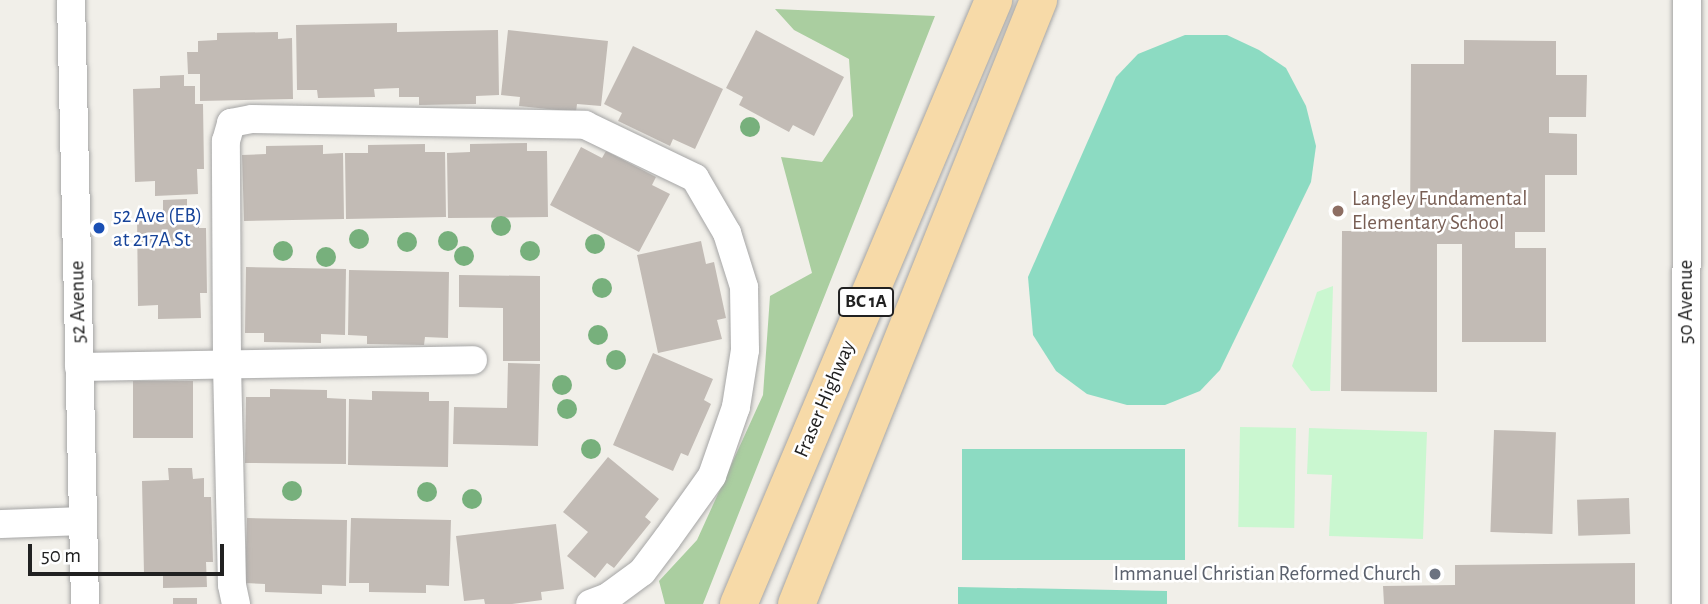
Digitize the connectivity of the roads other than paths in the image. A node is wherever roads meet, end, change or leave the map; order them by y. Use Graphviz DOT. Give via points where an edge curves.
graph roads {
  1 [pos="71,0"];
  2 [pos="993,0"];
  3 [pos="1038,0"];
  4 [pos="1687,0"];
  5 [pos="1697,220"];
  6 [pos="473,360"];
  7 [pos="227,363"];
  8 [pos="79,367"];
  9 [pos="83,521"];
  10 [pos="0,524"];
  11 [pos="85,604"];
  12 [pos="236,604"];
  13 [pos="590,604"];
  14 [pos="738,604"];
  15 [pos="796,604"];
  16 [pos="1686,604"];
  1 -- 8 [label="street, 52 Avenue"];
  2 -- 14 [label="main road, Fraser Highway / BC 1A"];
  3 -- 15 [label="main road, BC 1A"];
  4 -- 5 [label="street, 50 Avenue"];
  5 -- 16 [label="street, 50 Avenue"];
  6 -- 7 [label="street"];
  7 -- 8 [label="street"];
  7 -- 12 [label="street"];
  7 -- 13 [label="street" via="226,141 231,123 253,119 585,125 695,177 727,233 744,287 745,350 736,407 712,476 667,539 642,572"];
  8 -- 9 [label="street, 52 Avenue"];
  9 -- 10 [label="street"];
  9 -- 11 [label="street, 52 Avenue"];
}
